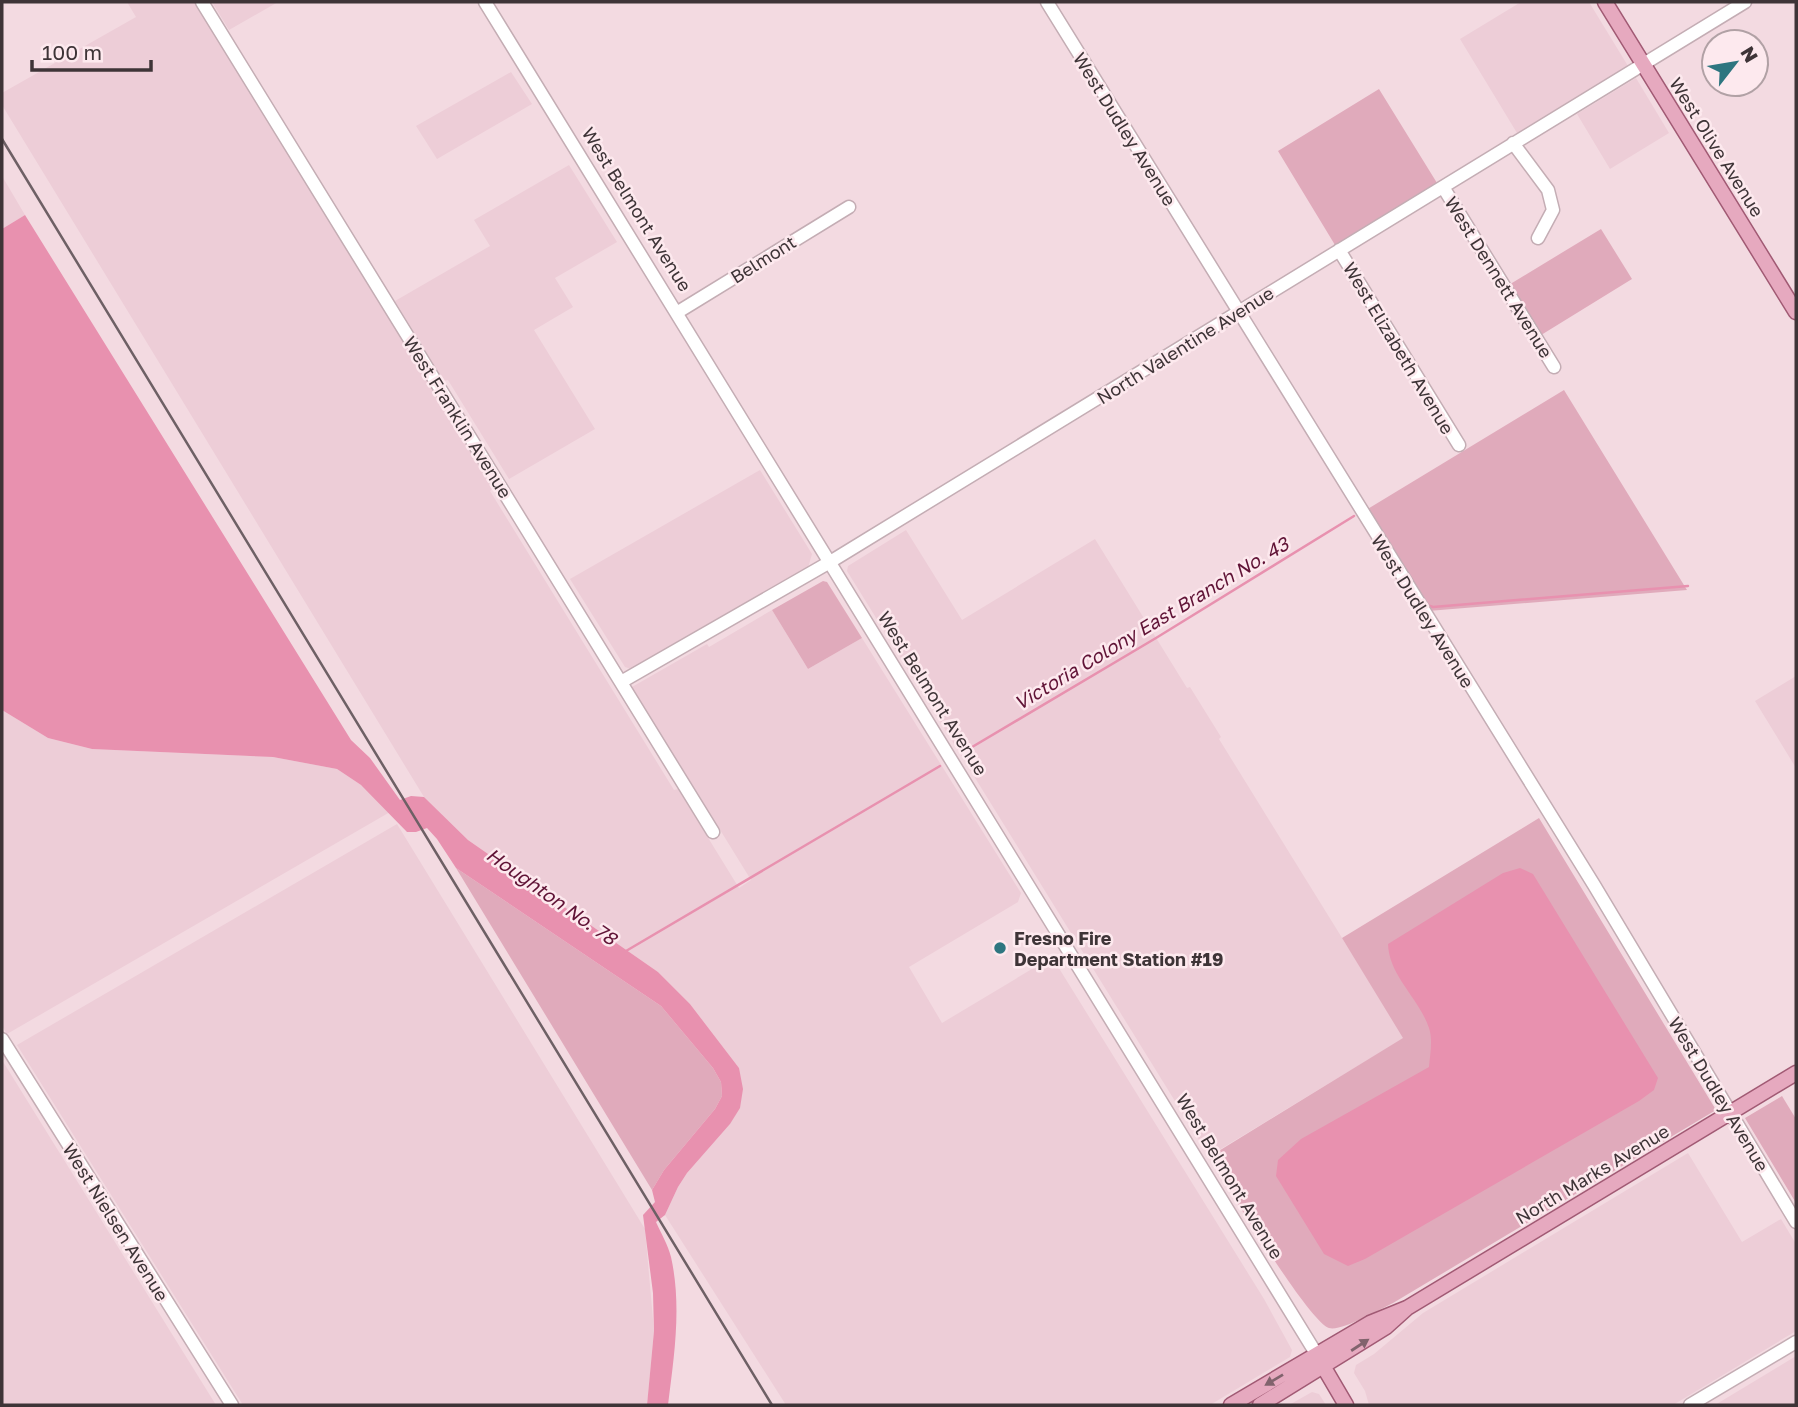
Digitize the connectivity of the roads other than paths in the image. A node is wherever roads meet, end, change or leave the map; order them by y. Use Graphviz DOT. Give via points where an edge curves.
graph roads {
  1 [pos="202,2"];
  2 [pos="485,2"];
  3 [pos="1046,2"];
  4 [pos="1605,2"];
  5 [pos="1745,2"];
  6 [pos="1644,65"];
  7 [pos="1513,143"];
  8 [pos="1443,187"];
  9 [pos="849,207"];
  10 [pos="1538,237"];
  11 [pos="1339,250"];
  12 [pos="678,312"];
  13 [pos="1238,312"];
  14 [pos="1796,312"];
  15 [pos="1554,367"];
  16 [pos="1459,445"];
  17 [pos="830,562"];
  18 [pos="621,682"];
  19 [pos="713,832"];
  20 [pos="3,1042"];
  21 [pos="1796,1073"];
  22 [pos="1730,1113"];
  23 [pos="1796,1222"];
  24 [pos="1796,1342"];
  25 [pos="1320,1361"];
  26 [pos="232,1405"];
  27 [pos="1231,1405"];
  28 [pos="1260,1405"];
  29 [pos="1346,1405"];
  30 [pos="1690,1405"];
  1 -- 18 [label="street, West Franklin Avenue"];
  2 -- 12 [label="street, West Belmont Avenue"];
  3 -- 13 [label="street, West Dudley Avenue"];
  4 -- 6 [label="main road, West Olive Avenue"];
  5 -- 6 [label="street, North Valentine Avenue"];
  6 -- 7 [label="street, North Valentine Avenue"];
  6 -- 14 [label="main road, West Olive Avenue"];
  7 -- 8 [label="street, North Valentine Avenue"];
  7 -- 10 [label="street" via="1548,190 1553,210"];
  8 -- 11 [label="street, North Valentine Avenue"];
  8 -- 15 [label="street, West Dennett Avenue"];
  9 -- 12 [label="street, Belmont"];
  11 -- 13 [label="street, North Valentine Avenue"];
  11 -- 16 [label="street, West Elizabeth Avenue"];
  12 -- 17 [label="street, West Belmont Avenue"];
  13 -- 17 [label="street, North Valentine Avenue"];
  13 -- 22 [label="street, West Dudley Avenue"];
  17 -- 18 [label="street, North Valentine Avenue"];
  17 -- 25 [label="street, West Belmont Avenue"];
  18 -- 19 [label="street, West Franklin Avenue"];
  20 -- 26 [label="street, West Nielsen Avenue"];
  21 -- 22 [label="main road, North Marks Avenue"];
  22 -- 23 [label="street, West Dudley Avenue"];
  22 -- 25 [label="main road, North Marks Avenue" via="1407,1308 1370,1323"];
  24 -- 30 [label="street"];
  25 -- 27 [label="main road, North Marks Avenue, one-way"];
  25 -- 28 [label="main road, North Marks Avenue"];
  25 -- 29 [label="main road, West Belmont Avenue"];
}
